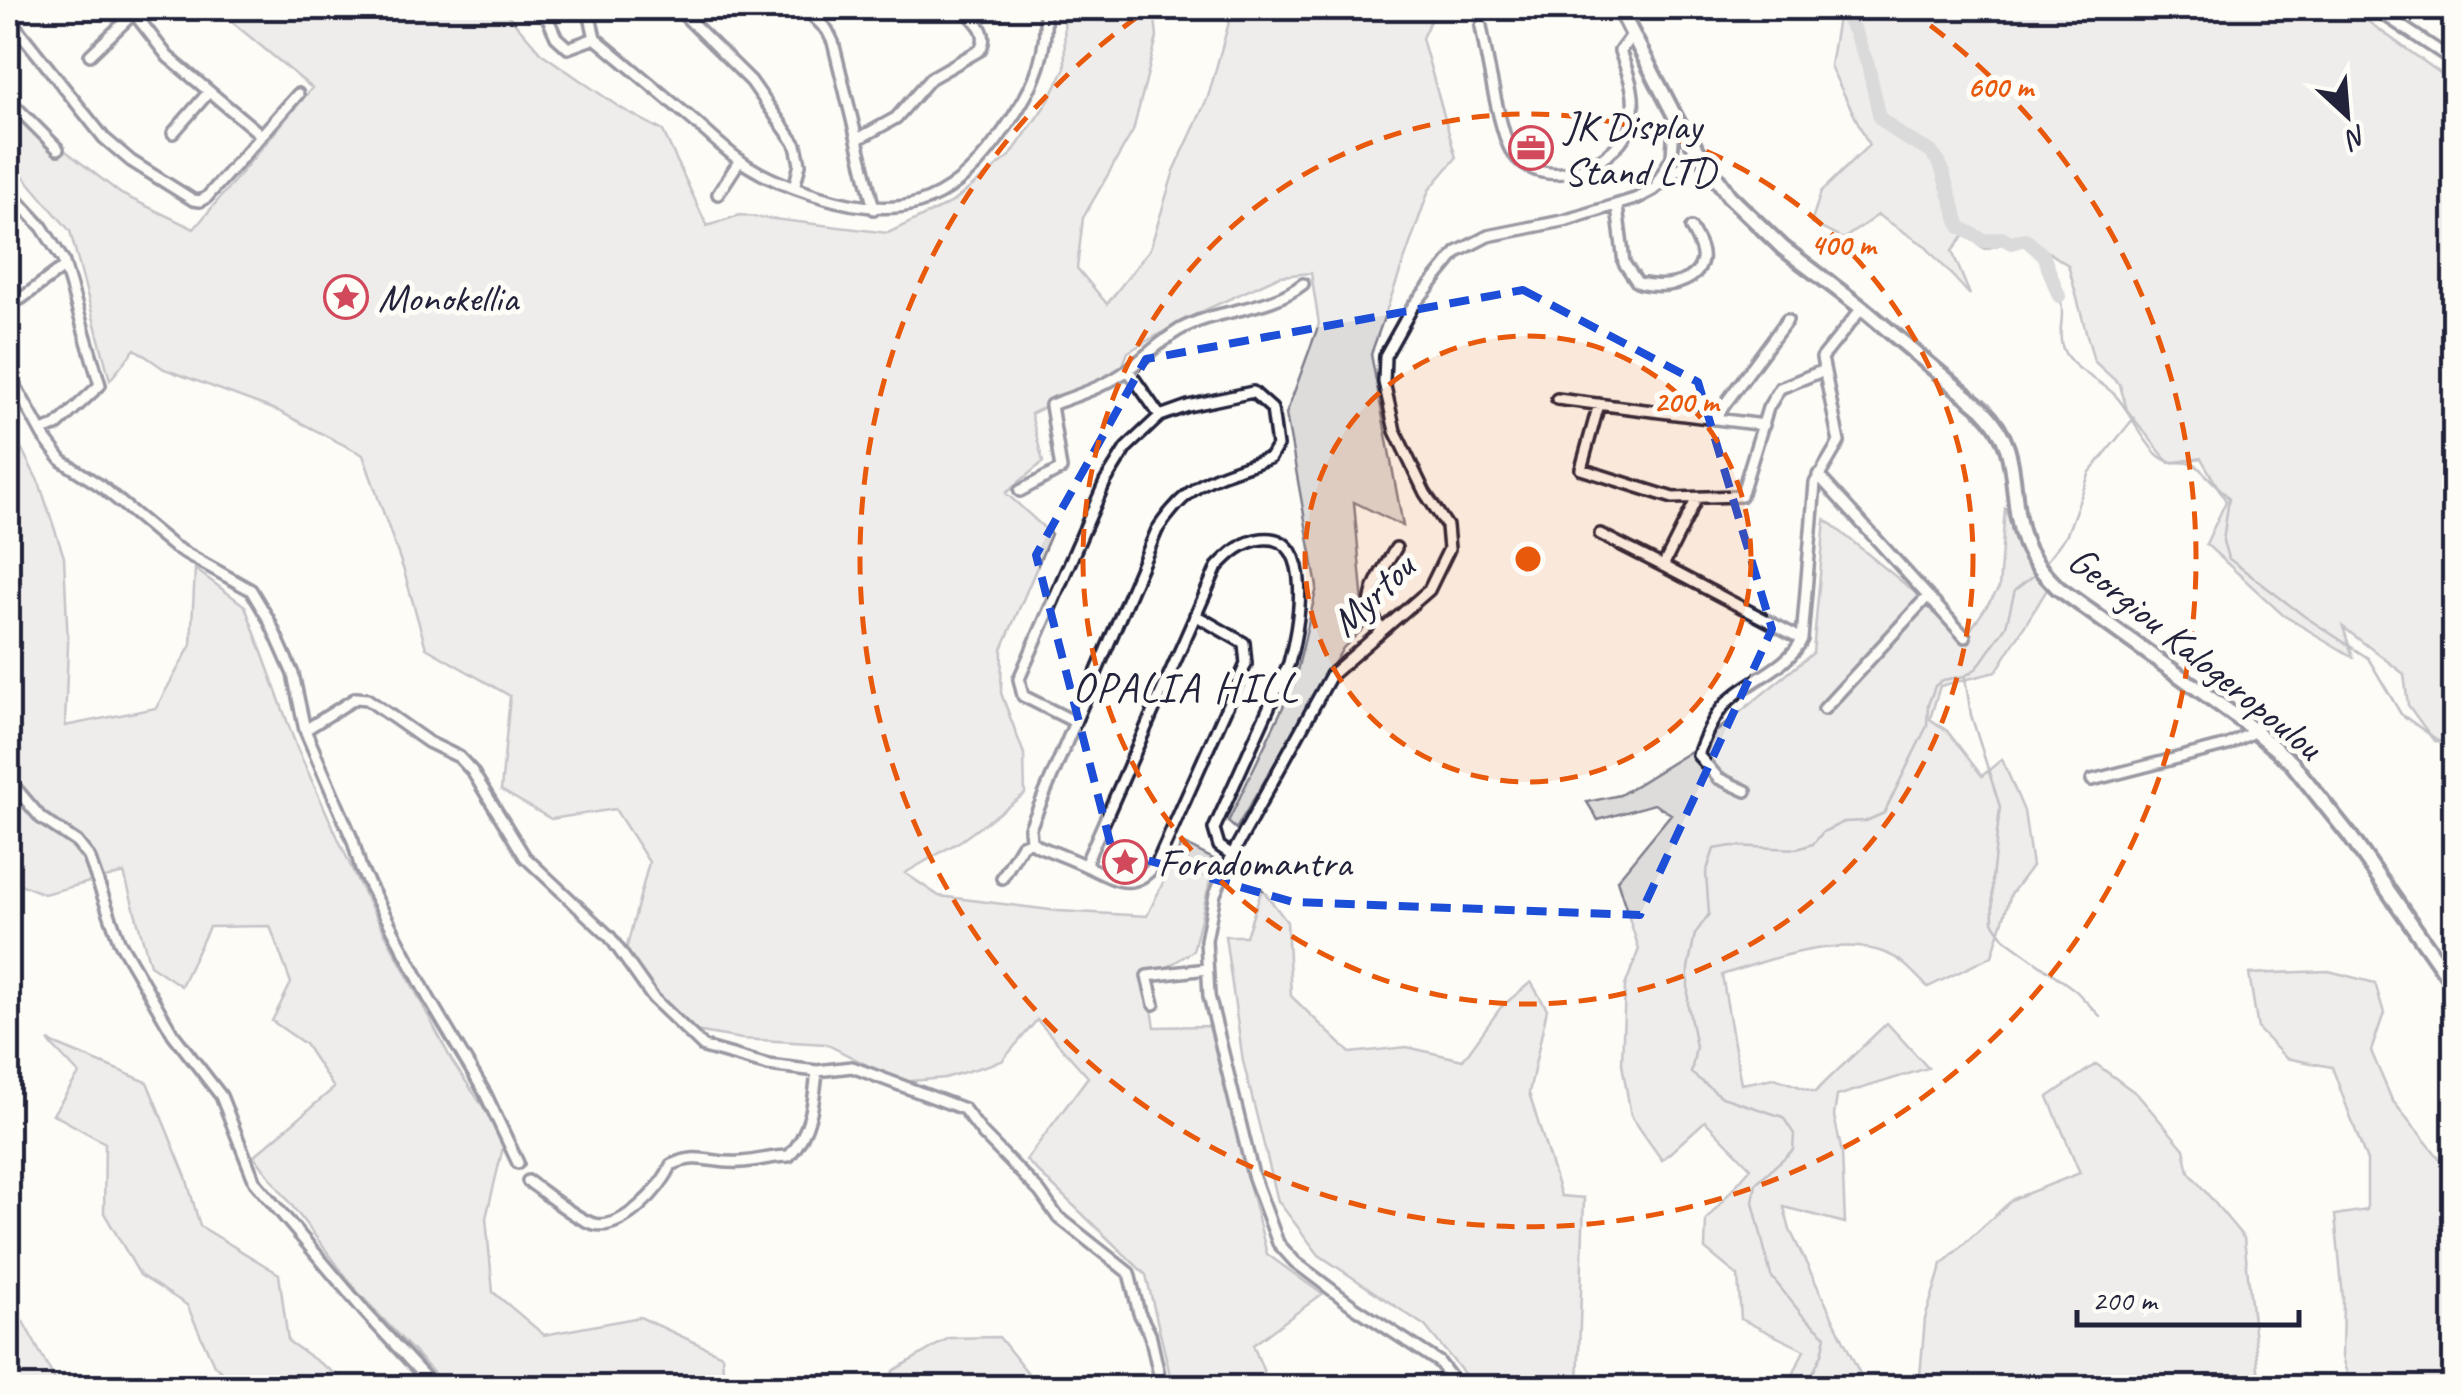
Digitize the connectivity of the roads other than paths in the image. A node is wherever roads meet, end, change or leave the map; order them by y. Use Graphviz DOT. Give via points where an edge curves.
graph roads {
  1 [pos="543,8"];
  2 [pos="588,8"];
  3 [pos="676,8"];
  4 [pos="805,8"];
  5 [pos="963,8"];
  6 [pos="1044,8"];
  7 [pos="1619,8"];
  8 [pos="2374,8"];
  9 [pos="132,10"];
  10 [pos="8,17"];
  11 [pos="1481,26"];
  12 [pos="1632,34"];
  13 [pos="596,38"];
  14 [pos="90,55"];
  15 [pos="2454,61"];
  16 [pos="208,93"];
  17 [pos="298,94"];
  18 [pos="8,99"];
  19 [pos="1672,110"];
  20 [pos="172,134"];
  21 [pos="260,134"];
  22 [pos="858,139"];
  23 [pos="58,149"];
  24 [pos="1698,153"];
  25 [pos="740,160"];
  26 [pos="794,188"];
  27 [pos="8,190"];
  28 [pos="1654,190"];
  29 [pos="718,194"];
  30 [pos="1617,206"];
  31 [pos="874,210"];
  32 [pos="1691,228"];
  33 [pos="65,266"];
  34 [pos="1303,284"];
  35 [pos="8,305"];
  36 [pos="1862,308"];
  37 [pos="1787,320"];
  38 [pos="1128,370"];
  39 [pos="1822,371"];
  40 [pos="8,372"];
  41 [pos="1557,399"];
  42 [pos="1599,404"];
  43 [pos="1160,416"];
  44 [pos="1714,418"];
  45 [pos="1764,425"];
  46 [pos="41,431"];
  47 [pos="1818,475"];
  48 [pos="1020,490"];
  49 [pos="1697,498"];
  50 [pos="1600,534"];
  51 [pos="1396,548"];
  52 [pos="1663,566"];
  53 [pos="1928,596"];
  54 [pos="1195,616"];
  55 [pos="1382,630"];
  56 [pos="1965,637"];
  57 [pos="1802,639"];
  58 [pos="1824,708"];
  59 [pos="1073,721"];
  60 [pos="305,730"];
  61 [pos="2256,731"];
  62 [pos="8,779"];
  63 [pos="2092,780"];
  64 [pos="1746,791"];
  65 [pos="1031,841"];
  66 [pos="1232,855"];
  67 [pos="1084,866"];
  68 [pos="1002,878"];
  69 [pos="1208,969"];
  70 [pos="2454,985"];
  71 [pos="1154,1004"];
  72 [pos="817,1071"];
  73 [pos="518,1163"];
  74 [pos="528,1181"];
  75 [pos="435,1388"];
  76 [pos="1162,1388"];
  77 [pos="1459,1388"];
  1 -- 13 [label="street" via="568,48"];
  2 -- 13 [label="street"];
  3 -- 26 [label="street" via="750,80 796,145"];
  4 -- 22 [label="street" via="833,42"];
  5 -- 22 [label="street" via="980,26 980,50 931,78 896,118"];
  6 -- 31 [label="street" via="1035,83 978,165 934,199"];
  7 -- 12 [label="street, Georgiou Kalogeropoulou"];
  8 -- 15 [label="street"];
  9 -- 14 [label="street"];
  9 -- 16 [label="street" via="168,57"];
  10 -- 21 [label="street" via="104,138 192,200 207,197"];
  11 -- 12 [label="street" via="1508,148 1523,166 1551,174 1587,167 1624,137 1635,100 1620,51"];
  12 -- 19 [label="street, Georgiou Kalogeropoulou"];
  13 -- 25 [label="street"];
  16 -- 20 [label="street"];
  16 -- 21 [label="street"];
  17 -- 21 [label="street"];
  18 -- 23 [label="street"];
  19 -- 24 [label="street, Georgiou Kalogeropoulou"];
  19 -- 28 [label="street" via="1675,146"];
  22 -- 31 [label="street"];
  24 -- 28 [label="street, Myrtou"];
  24 -- 36 [label="street, Georgiou Kalogeropoulou" via="1729,196 1783,248"];
  25 -- 26 [label="street"];
  25 -- 29 [label="street"];
  26 -- 31 [label="street"];
  27 -- 33 [label="street" via="42,226"];
  28 -- 30 [label="street, Myrtou"];
  30 -- 32 [label="street" via="1624,263 1636,282 1654,288 1697,271 1701,250"];
  30 -- 55 [label="street, Myrtou" via="1488,236 1457,252 1413,306 1385,356 1395,431 1447,526 1449,550 1428,590"];
  33 -- 35 [label="street"];
  33 -- 46 [label="street" via="100,385 56,426"];
  34 -- 38 [label="street" via="1278,300 1180,330"];
  36 -- 39 [label="street" via="1824,353"];
  36 -- 61 [label="street, Georgiou Kalogeropoulou" via="1982,408 2005,437 2020,524 2042,572"];
  37 -- 44 [label="street"];
  38 -- 43 [label="street"];
  38 -- 48 [label="street" via="1052,405 1061,469"];
  39 -- 45 [label="street" via="1780,388"];
  39 -- 47 [label="street" via="1840,437"];
  40 -- 46 [label="street"];
  41 -- 42 [label="street"];
  42 -- 44 [label="street"];
  42 -- 49 [label="street" via="1581,469 1674,498"];
  43 -- 59 [label="street" via="1126,448 1105,482 1019,679 1023,696"];
  43 -- 59 [label="street" via="1253,392 1272,408 1277,446 1270,458 1189,490 1174,504"];
  44 -- 45 [label="street"];
  45 -- 49 [label="street" via="1741,496"];
  46 -- 60 [label="street" via="62,460 136,518 251,590 294,674"];
  47 -- 53 [label="street"];
  47 -- 57 [label="street"];
  49 -- 52 [label="street"];
  50 -- 52 [label="street"];
  51 -- 55 [label="street" via="1368,608"];
  52 -- 57 [label="street"];
  53 -- 56 [label="street"];
  53 -- 58 [label="street"];
  54 -- 66 [label="street" via="1216,567 1232,551 1276,538 1297,558 1288,664 1214,829 1219,846"];
  54 -- 67 [label="street"];
  54 -- 67 [label="street" via="1244,643 1246,664 1148,875 1115,880"];
  55 -- 66 [label="street, Myrtou" via="1331,675"];
  57 -- 64 [label="street" via="1793,653 1731,698 1698,756 1718,778"];
  59 -- 65 [label="street" via="1030,828"];
  60 -- 72 [label="street" via="356,698 367,699 458,757 526,856 610,937 653,998 704,1047"];
  60 -- 73 [label="street" via="361,870"];
  61 -- 63 [label="street" via="2228,746"];
  61 -- 70 [label="street, Georgiou Kalogeropoulou" via="2311,784"];
  62 -- 75 [label="street" via="41,818 89,857 119,941 173,1034 222,1096 255,1182"];
  65 -- 67 [label="street"];
  65 -- 68 [label="street"];
  66 -- 69 [label="street, Myrtou" via="1206,940"];
  69 -- 71 [label="street" via="1147,976"];
  69 -- 77 [label="street, Myrtou" via="1253,1175 1278,1244 1352,1306 1439,1362"];
  72 -- 74 [label="street" via="813,1111 789,1156 740,1162 690,1156 671,1165 654,1194 606,1224 593,1224"];
  72 -- 76 [label="street" via="852,1067 964,1109 1057,1216 1129,1273"];
}
